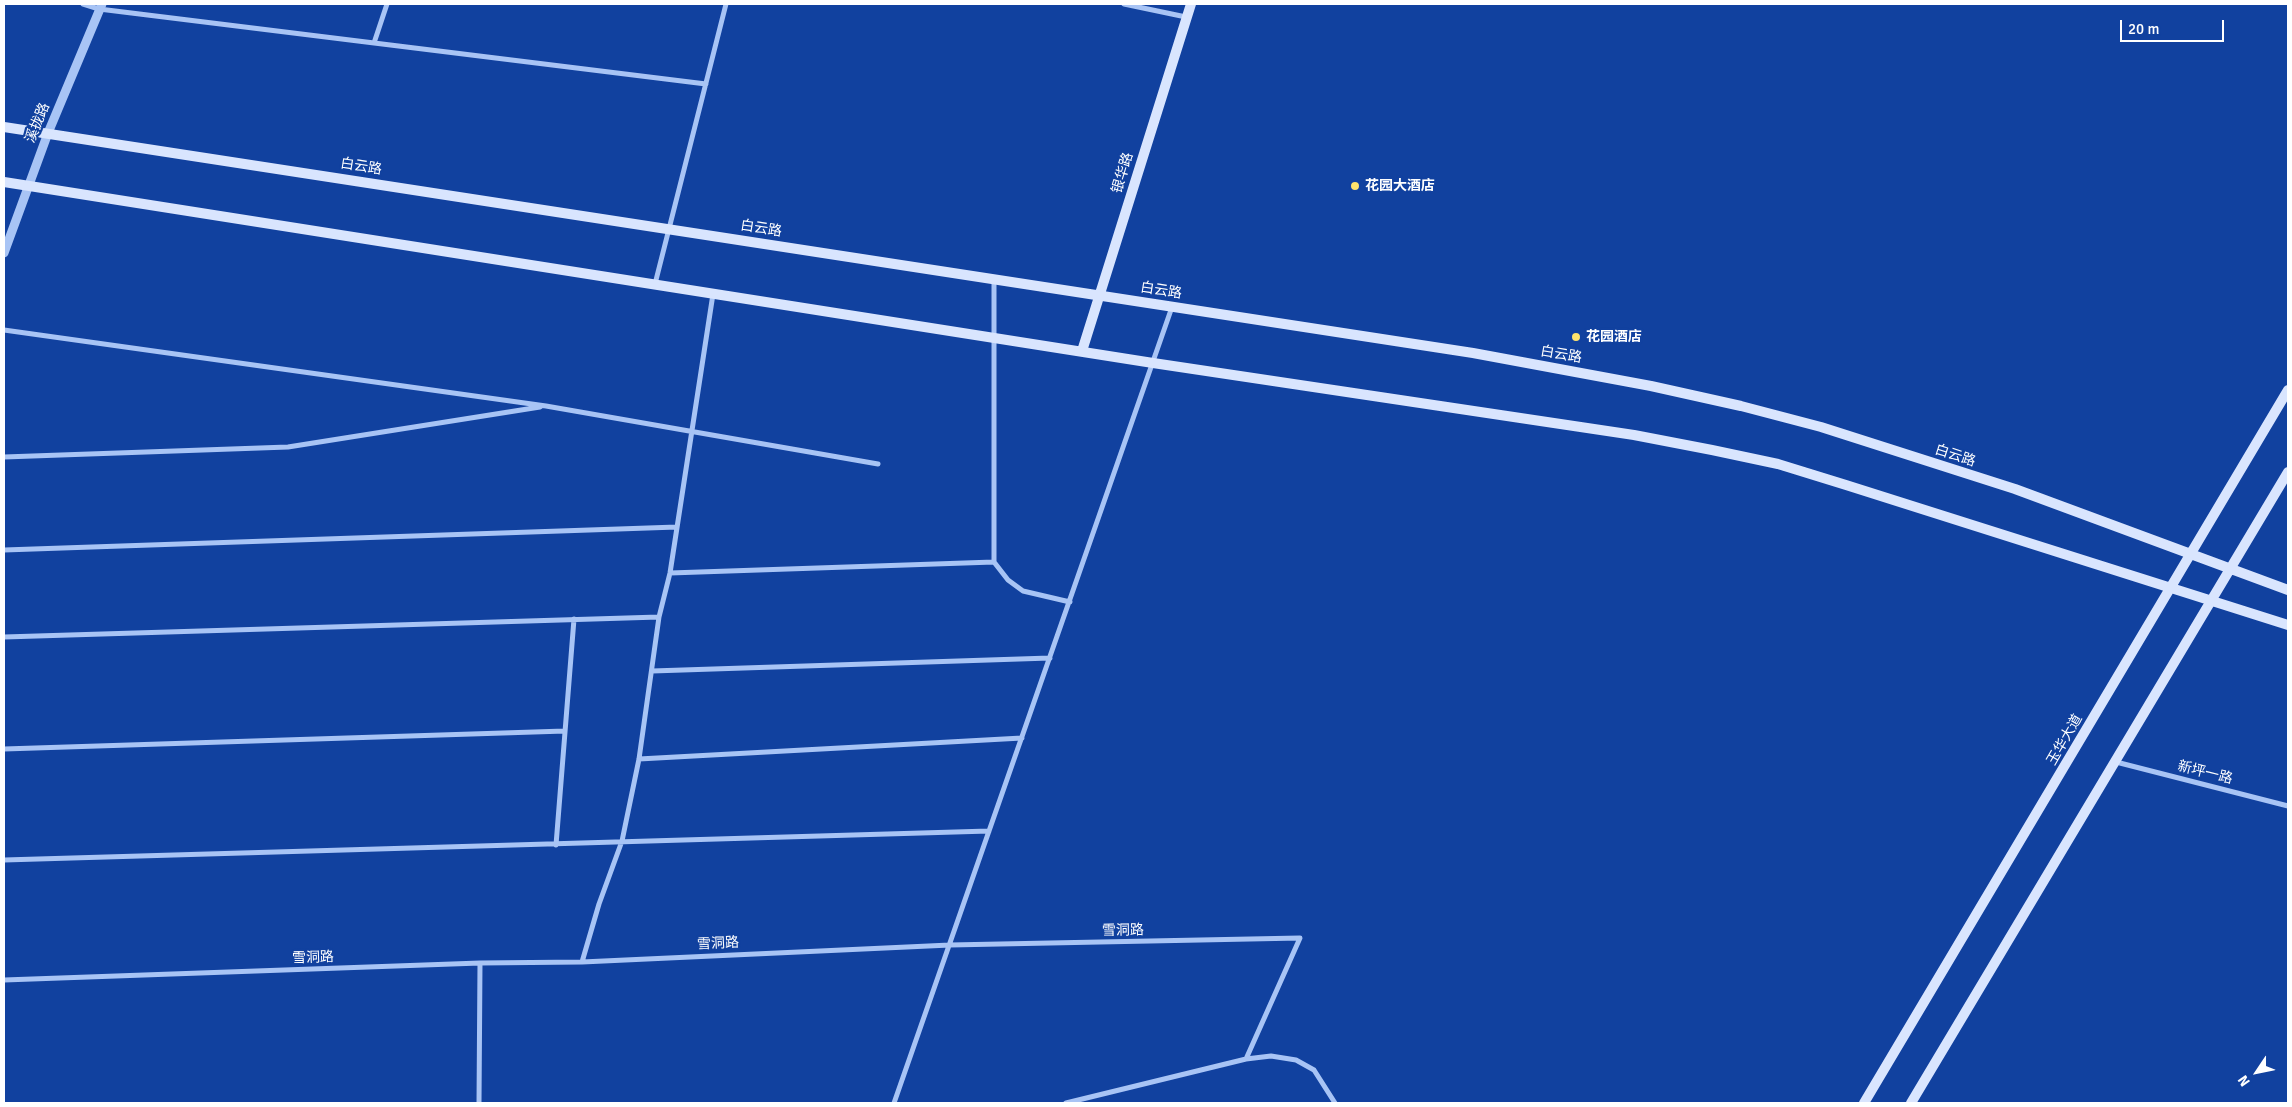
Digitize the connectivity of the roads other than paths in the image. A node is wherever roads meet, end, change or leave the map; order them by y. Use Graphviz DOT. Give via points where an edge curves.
graph roads {
  1 [pos="83,4"];
  2 [pos="387,4"];
  3 [pos="726,4"];
  4 [pos="1124,4"];
  5 [pos="1191,4"];
  6 [pos="101,6"];
  7 [pos="1186,17"];
  8 [pos="374,43"];
  9 [pos="706,84"];
  10 [pos="4,127"];
  11 [pos="48,133"];
  12 [pos="4,182"];
  13 [pos="28,185"];
  14 [pos="669,229"];
  15 [pos="4,253"];
  16 [pos="994,279"];
  17 [pos="655,284"];
  18 [pos="714,294"];
  19 [pos="1099,295"];
  20 [pos="1172,307"];
  21 [pos="4,330"];
  22 [pos="994,338"];
  23 [pos="1082,351"];
  24 [pos="1152,363"];
  25 [pos="2288,390"];
  26 [pos="546,406"];
  27 [pos="692,431"];
  28 [pos="4,457"];
  29 [pos="878,464"];
  30 [pos="2288,472"];
  31 [pos="677,527"];
  32 [pos="4,550"];
  33 [pos="2191,555"];
  34 [pos="994,562"];
  35 [pos="2230,570"];
  36 [pos="670,573"];
  37 [pos="2171,587"];
  38 [pos="2288,590"];
  39 [pos="2212,601"];
  40 [pos="1070,602"];
  41 [pos="660,617"];
  42 [pos="574,619"];
  43 [pos="2288,625"];
  44 [pos="4,636"];
  45 [pos="1050,658"];
  46 [pos="652,671"];
  47 [pos="565,731"];
  48 [pos="1022,738"];
  49 [pos="4,749"];
  50 [pos="639,759"];
  51 [pos="2116,762"];
  52 [pos="2288,806"];
  53 [pos="990,831"];
  54 [pos="622,841"];
  55 [pos="556,845"];
  56 [pos="4,860"];
  57 [pos="950,945"];
  58 [pos="582,962"];
  59 [pos="480,963"];
  60 [pos="4,980"];
  61 [pos="1246,1059"];
  62 [pos="479,1103"];
  63 [pos="894,1103"];
  64 [pos="1066,1103"];
  65 [pos="1335,1103"];
  66 [pos="1864,1103"];
  67 [pos="1911,1103"];
  1 -- 6 [label="street"];
  2 -- 8 [label="street"];
  3 -- 9 [label="street"];
  4 -- 7 [label="street"];
  5 -- 7 [label="main road, 银华路"];
  6 -- 8 [label="street"];
  6 -- 11 [label="street, 溪拢路"];
  7 -- 19 [label="main road, 银华路"];
  8 -- 9 [label="street"];
  9 -- 14 [label="street"];
  10 -- 11 [label="main road, 白云路"];
  11 -- 13 [label="street, 溪拢路"];
  11 -- 14 [label="main road, 白云路"];
  12 -- 13 [label="main road"];
  13 -- 15 [label="street, 溪拢路"];
  13 -- 17 [label="main road"];
  14 -- 16 [label="main road, 白云路"];
  14 -- 17 [label="street"];
  16 -- 19 [label="main road, 白云路"];
  16 -- 22 [label="street"];
  17 -- 18 [label="main road"];
  18 -- 22 [label="main road"];
  18 -- 27 [label="street"];
  19 -- 20 [label="main road, 白云路"];
  19 -- 23 [label="main road, 银华路"];
  20 -- 24 [label="street"];
  20 -- 33 [label="main road, 白云路" via="1473,353 1741,406 1821,427 2015,489"];
  21 -- 26 [label="street"];
  22 -- 23 [label="main road"];
  22 -- 34 [label="street"];
  23 -- 24 [label="main road"];
  24 -- 37 [label="main road" via="1634,435 1778,464"];
  24 -- 40 [label="street"];
  25 -- 33 [label="main road, 玉华大道"];
  26 -- 27 [label="street"];
  26 -- 28 [label="street" via="288,447"];
  27 -- 29 [label="street"];
  27 -- 31 [label="street"];
  30 -- 35 [label="main road"];
  31 -- 32 [label="street"];
  31 -- 36 [label="street"];
  33 -- 35 [label="main road, 白云路"];
  33 -- 37 [label="main road, 玉华大道"];
  34 -- 36 [label="street"];
  34 -- 40 [label="street" via="1008,580 1023,591"];
  35 -- 38 [label="main road, 白云路"];
  35 -- 39 [label="main road"];
  36 -- 41 [label="street"];
  37 -- 39 [label="main road"];
  37 -- 66 [label="main road, 玉华大道"];
  39 -- 43 [label="main road"];
  39 -- 51 [label="main road"];
  40 -- 45 [label="street"];
  41 -- 42 [label="street"];
  41 -- 46 [label="street"];
  42 -- 44 [label="street"];
  42 -- 47 [label="street"];
  45 -- 46 [label="street"];
  45 -- 48 [label="street"];
  46 -- 50 [label="street"];
  47 -- 49 [label="street"];
  47 -- 55 [label="street"];
  48 -- 50 [label="street"];
  48 -- 53 [label="street"];
  50 -- 54 [label="street"];
  51 -- 52 [label="street, 新坪一路"];
  51 -- 67 [label="main road"];
  53 -- 54 [label="street"];
  53 -- 57 [label="street"];
  54 -- 55 [label="street"];
  54 -- 58 [label="street"];
  55 -- 56 [label="street"];
  57 -- 58 [label="street, 雪洞路"];
  57 -- 61 [label="street, 雪洞路" via="1300,938"];
  57 -- 63 [label="street"];
  58 -- 59 [label="street, 雪洞路"];
  59 -- 60 [label="street, 雪洞路"];
  59 -- 62 [label="street"];
  61 -- 64 [label="street"];
  61 -- 65 [label="street" via="1271,1056 1296,1060 1314,1070"];
}
